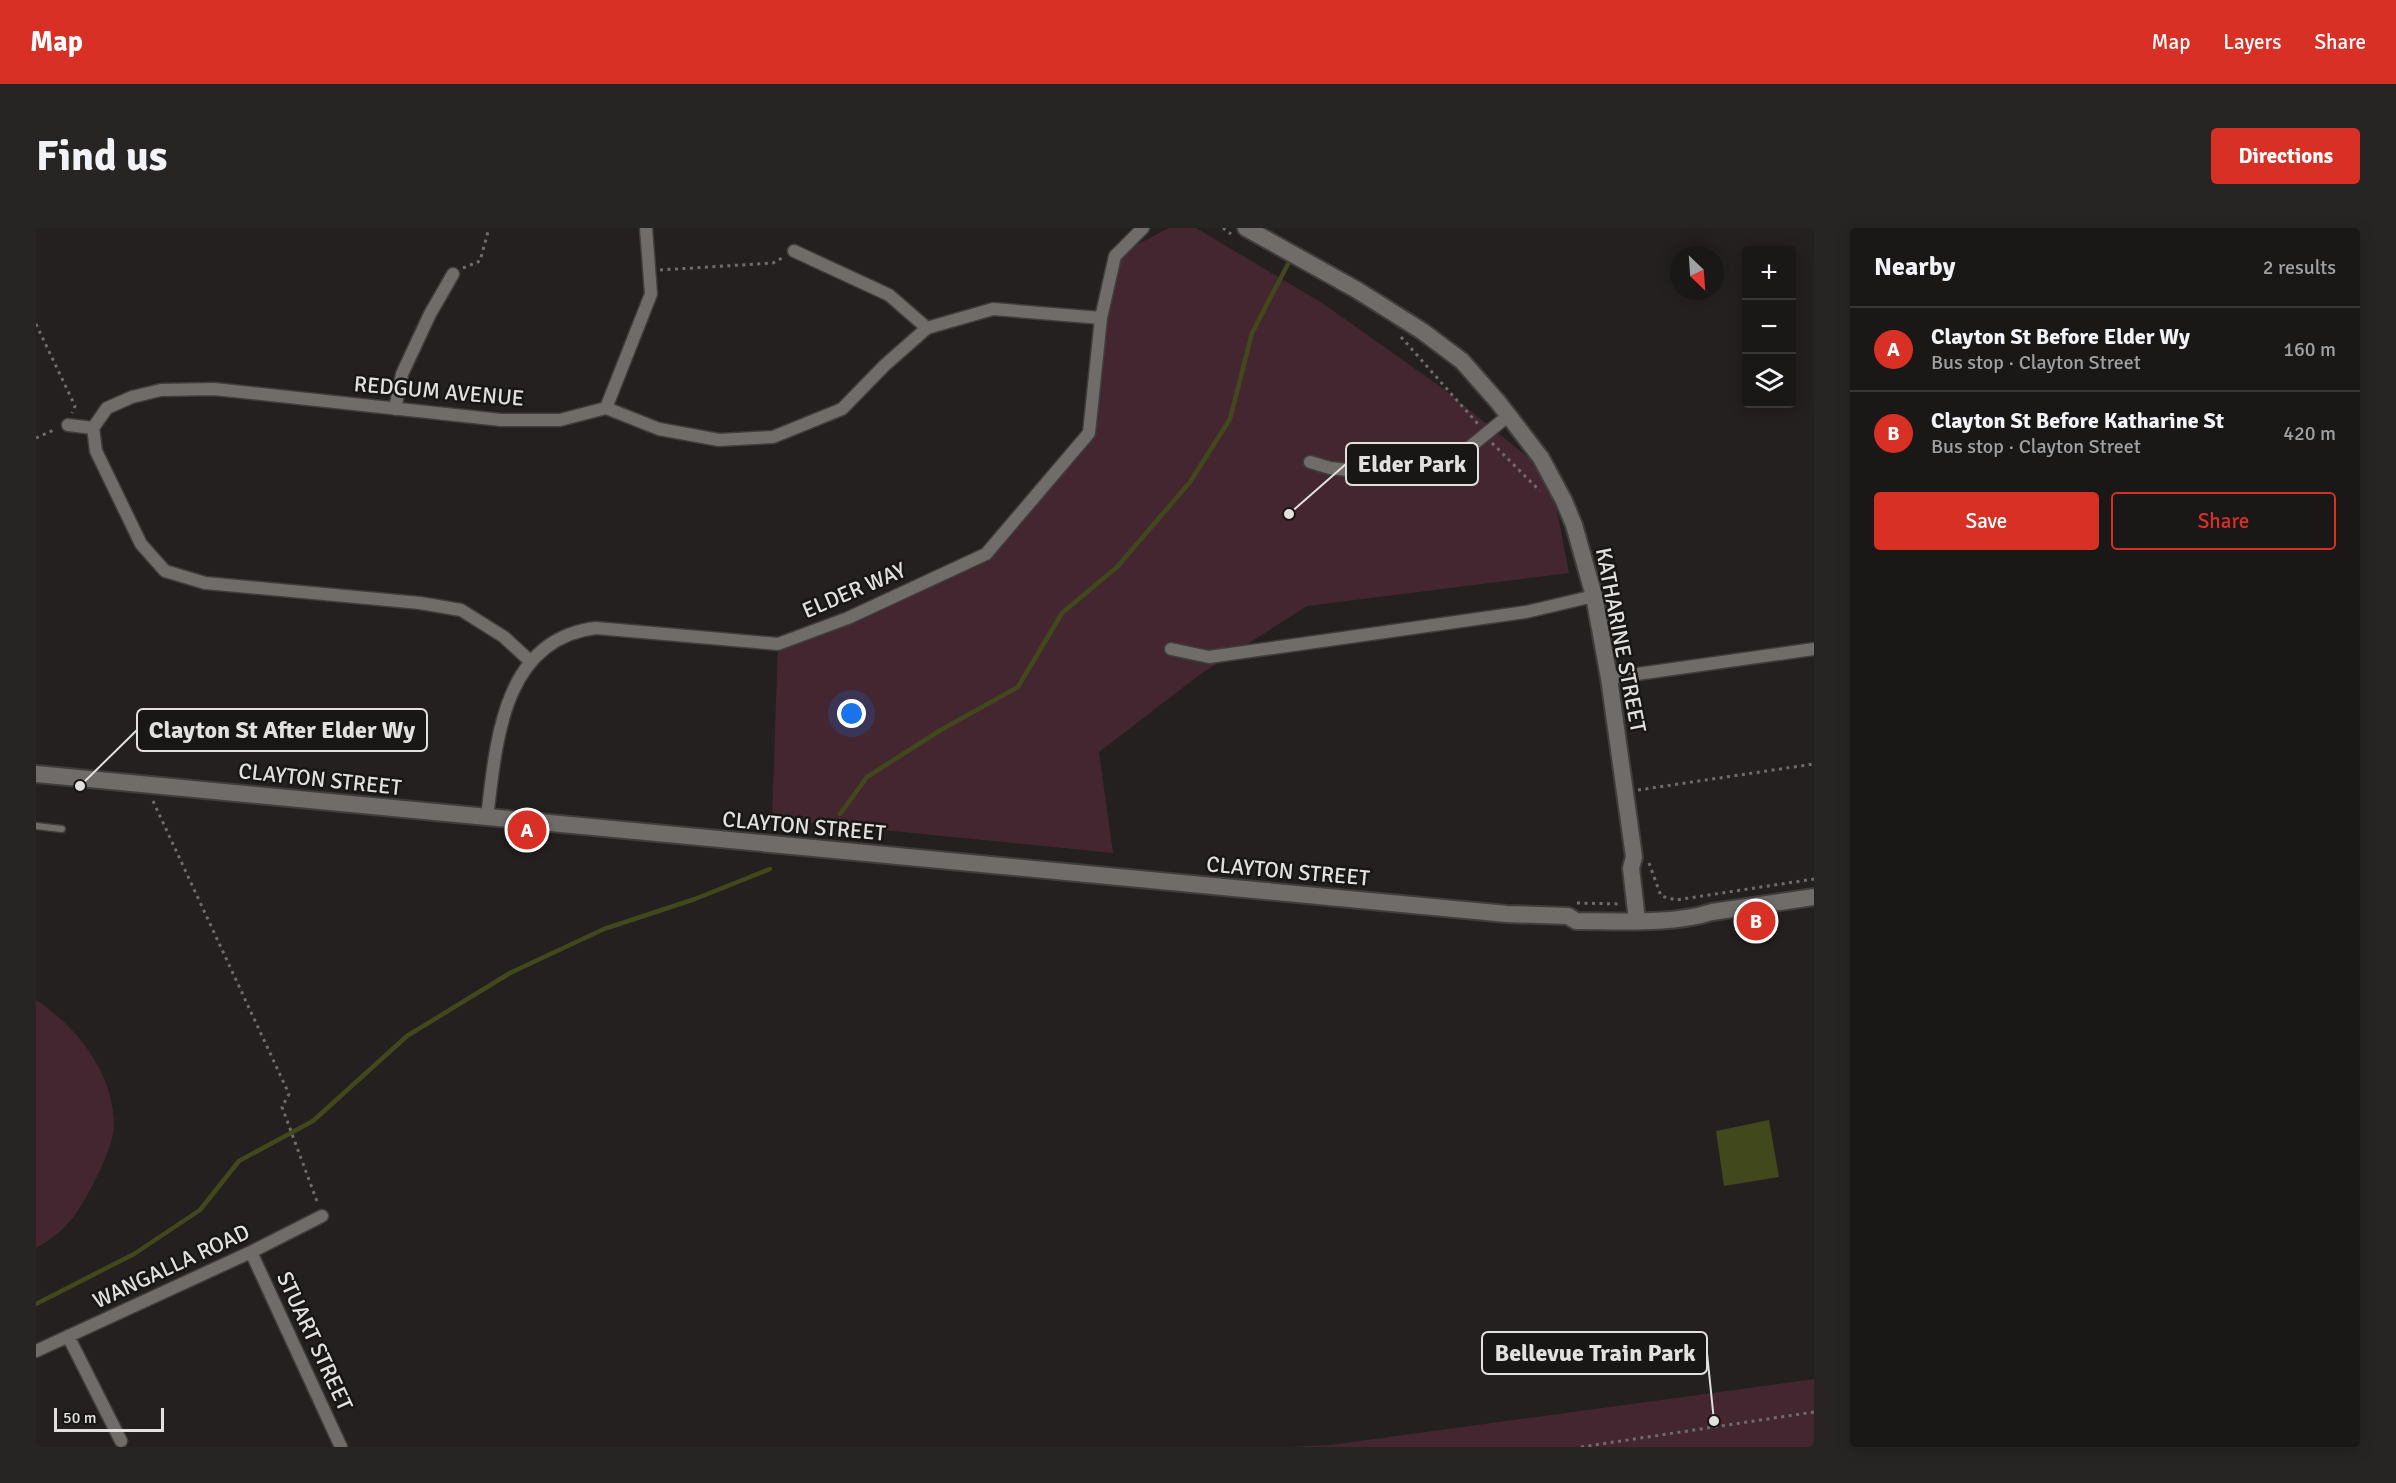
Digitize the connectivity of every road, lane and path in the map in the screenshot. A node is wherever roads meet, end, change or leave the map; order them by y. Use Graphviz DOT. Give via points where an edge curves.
graph roads {
  1 [pos="489,228"];
  2 [pos="646,228"];
  3 [pos="1143,228"];
  4 [pos="1246,228"];
  5 [pos="794,251"];
  6 [pos="650,271"];
  7 [pos="453,274"];
  8 [pos="1101,318"];
  9 [pos="36,324"];
  10 [pos="927,328"];
  11 [pos="1397,332"];
  12 [pos="606,408"];
  13 [pos="395,409"];
  14 [pos="1509,416"];
  15 [pos="1479,424"];
  16 [pos="68,425"];
  17 [pos="93,428"];
  18 [pos="36,438"];
  19 [pos="1491,441"];
  20 [pos="1310,462"];
  21 [pos="1542,493"];
  22 [pos="1594,596"];
  23 [pos="1171,649"];
  24 [pos="1814,649"];
  25 [pos="530,661"];
  26 [pos="1609,678"];
  27 [pos="1814,764"];
  28 [pos="36,774"];
  29 [pos="1636,790"];
  30 [pos="151,797"];
  31 [pos="487,818"];
  32 [pos="36,826"];
  33 [pos="62,829"];
  34 [pos="1641,855"];
  35 [pos="1814,879"];
  36 [pos="1814,897"];
  37 [pos="1571,909"];
  38 [pos="1638,913"];
  39 [pos="322,1216"];
  40 [pos="251,1252"];
  41 [pos="68,1336"];
  42 [pos="36,1351"];
  43 [pos="1814,1412"];
  44 [pos="121,1441"];
  45 [pos="340,1447"];
  46 [pos="1581,1447"];
  1 -- 7 [label="path" via="480,261"];
  2 -- 6 [label="street"];
  3 -- 8 [label="street, ELDER WAY" via="1115,256"];
  4 -- 14 [label="main road, KATHARINE STREET" via="1422,331 1462,361"];
  5 -- 6 [label="path" via="773,263"];
  5 -- 10 [label="street" via="889,295"];
  6 -- 12 [label="street" via="651,294"];
  7 -- 13 [label="street" via="402,374"];
  8 -- 10 [label="street" via="993,309"];
  8 -- 25 [label="street, ELDER WAY" via="1089,433 986,554 848,618 778,644 596,628 565,635"];
  9 -- 16 [label="path" via="75,406"];
  10 -- 12 [label="street" via="842,409 772,437 719,440 659,429"];
  11 -- 15 [label="path"];
  12 -- 13 [label="street, REDGUM AVENUE" via="560,420 501,420"];
  13 -- 17 [label="street, REDGUM AVENUE" via="214,389 161,390 107,408"];
  14 -- 20 [label="street" via="1453,456 1348,470"];
  14 -- 22 [label="main road, KATHARINE STREET" via="1541,458 1564,501"];
  16 -- 17 [label="street"];
  16 -- 18 [label="path"];
  17 -- 25 [label="street" via="96,451 141,544 165,571 205,583 461,610 504,637"];
  19 -- 21 [label="path"];
  22 -- 23 [label="street" via="1526,612 1209,657"];
  22 -- 26 [label="main road, KATHARINE STREET"];
  24 -- 26 [label="street"];
  25 -- 31 [label="street, ELDER WAY" via="499,730"];
  26 -- 29 [label="main road, KATHARINE STREET"];
  27 -- 29 [label="path"];
  28 -- 31 [label="main road, CLAYTON STREET"];
  29 -- 34 [label="main road, KATHARINE STREET"];
  30 -- 39 [label="path" via="289,1094 282,1107"];
  31 -- 37 [label="main road, CLAYTON STREET" via="1507,914"];
  32 -- 33 [label="lane"];
  34 -- 35 [label="path" via="1649,864 1661,896 1677,900"];
  34 -- 38 [label="main road, KATHARINE STREET" via="1631,868"];
  36 -- 38 [label="main road, CLAYTON STREET" via="1699,916"];
  37 -- 38 [label="path"];
  37 -- 38 [label="main road, CLAYTON STREET" via="1576,921"];
  39 -- 40 [label="street, WANGALLA ROAD"];
  40 -- 41 [label="street, WANGALLA ROAD"];
  40 -- 45 [label="street, STUART STREET"];
  41 -- 42 [label="street, WANGALLA ROAD"];
  41 -- 44 [label="street"];
  43 -- 46 [label="path"];
}
